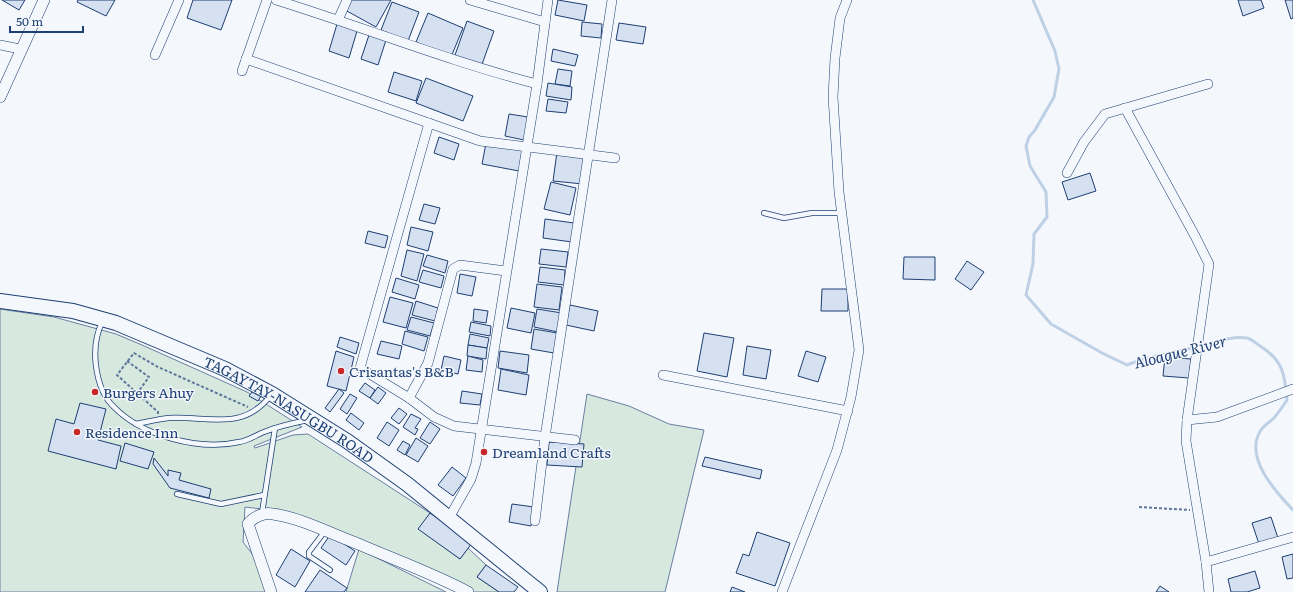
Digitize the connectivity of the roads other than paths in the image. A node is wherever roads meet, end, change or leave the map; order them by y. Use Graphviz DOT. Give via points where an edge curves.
graph roads {
  1 [pos="44,0"];
  2 [pos="179,0"];
  3 [pos="267,0"];
  4 [pos="276,0"];
  5 [pos="347,0"];
  6 [pos="470,0"];
  7 [pos="548,0"];
  8 [pos="612,0"];
  9 [pos="847,0"];
  10 [pos="338,20"];
  11 [pos="546,22"];
  12 [pos="0,45"];
  13 [pos="20,49"];
  14 [pos="155,55"];
  15 [pos="246,59"];
  16 [pos="242,71"];
  17 [pos="537,84"];
  18 [pos="1208,84"];
  19 [pos="0,97"];
  20 [pos="1125,108"];
  21 [pos="429,123"];
  22 [pos="526,147"];
  23 [pos="588,154"];
  24 [pos="615,158"];
  25 [pos="1067,173"];
  26 [pos="764,213"];
  27 [pos="842,213"];
  28 [pos="506,271"];
  29 [pos="0,301"];
  30 [pos="104,318"];
  31 [pos="663,375"];
  32 [pos="1293,389"];
  33 [pos="272,394"];
  34 [pos="409,398"];
  35 [pos="848,411"];
  36 [pos="314,419"];
  37 [pos="1187,420"];
  38 [pos="136,424"];
  39 [pos="275,428"];
  40 [pos="480,429"];
  41 [pos="545,437"];
  42 [pos="575,440"];
  43 [pos="177,494"];
  44 [pos="264,495"];
  45 [pos="262,515"];
  46 [pos="450,518"];
  47 [pos="535,521"];
  48 [pos="325,531"];
  49 [pos="1293,538"];
  50 [pos="1206,562"];
  51 [pos="330,570"];
  52 [pos="272,592"];
  53 [pos="468,592"];
  54 [pos="540,592"];
  55 [pos="782,592"];
  56 [pos="1209,592"];
  1 -- 13 [label="street"];
  2 -- 14 [label="street"];
  3 -- 15 [label="street"];
  4 -- 10 [label="street"];
  5 -- 10 [label="street"];
  6 -- 11 [label="street"];
  7 -- 11 [label="street"];
  8 -- 23 [label="street"];
  9 -- 27 [label="street" via="840,18 836,44 833,97"];
  10 -- 17 [label="street" via="483,70"];
  11 -- 17 [label="street"];
  12 -- 13 [label="street"];
  13 -- 19 [label="street"];
  15 -- 16 [label="street"];
  15 -- 21 [label="street"];
  17 -- 22 [label="street"];
  18 -- 20 [label="street"];
  20 -- 25 [label="street" via="1105,114 1084,142"];
  20 -- 37 [label="street" via="1209,264"];
  21 -- 22 [label="street" via="480,141"];
  21 -- 34 [label="street" via="360,368"];
  22 -- 23 [label="street"];
  22 -- 28 [label="street"];
  23 -- 24 [label="street"];
  23 -- 41 [label="street"];
  26 -- 27 [label="lane" via="784,218 812,213"];
  27 -- 35 [label="street" via="859,350"];
  28 -- 34 [label="street" via="460,265 453,269 428,363"];
  28 -- 40 [label="street"];
  29 -- 30 [label="main road, TAGAYTAY-NASUGBU ROAD" via="46,306"];
  30 -- 33 [label="main road, TAGAYTAY-NASUGBU ROAD" via="225,369"];
  30 -- 38 [label="lane" via="94,353 101,388 114,407"];
  31 -- 35 [label="street"];
  32 -- 37 [label="street" via="1217,417"];
  33 -- 36 [label="main road, TAGAYTAY-NASUGBU ROAD"];
  33 -- 38 [label="lane" via="256,411 234,418 170,418"];
  34 -- 40 [label="street" via="443,422"];
  35 -- 55 [label="street" via="837,450"];
  36 -- 39 [label="lane"];
  36 -- 46 [label="main road, TAGAYTAY-NASUGBU ROAD" via="361,450"];
  37 -- 50 [label="street" via="1186,441"];
  38 -- 39 [label="lane" via="168,438 202,444 239,442"];
  39 -- 44 [label="lane"];
  40 -- 41 [label="street"];
  40 -- 46 [label="street" via="476,463 471,479"];
  41 -- 42 [label="street"];
  41 -- 47 [label="street"];
  43 -- 44 [label="lane" via="221,504"];
  44 -- 45 [label="lane"];
  45 -- 48 [label="street" via="271,513"];
  45 -- 52 [label="street" via="252,518 248,524"];
  46 -- 54 [label="main road, TAGAYTAY-NASUGBU ROAD"];
  48 -- 51 [label="lane" via="309,552 310,556"];
  48 -- 53 [label="street" via="424,571"];
  49 -- 50 [label="street"];
  50 -- 56 [label="street"];
}
